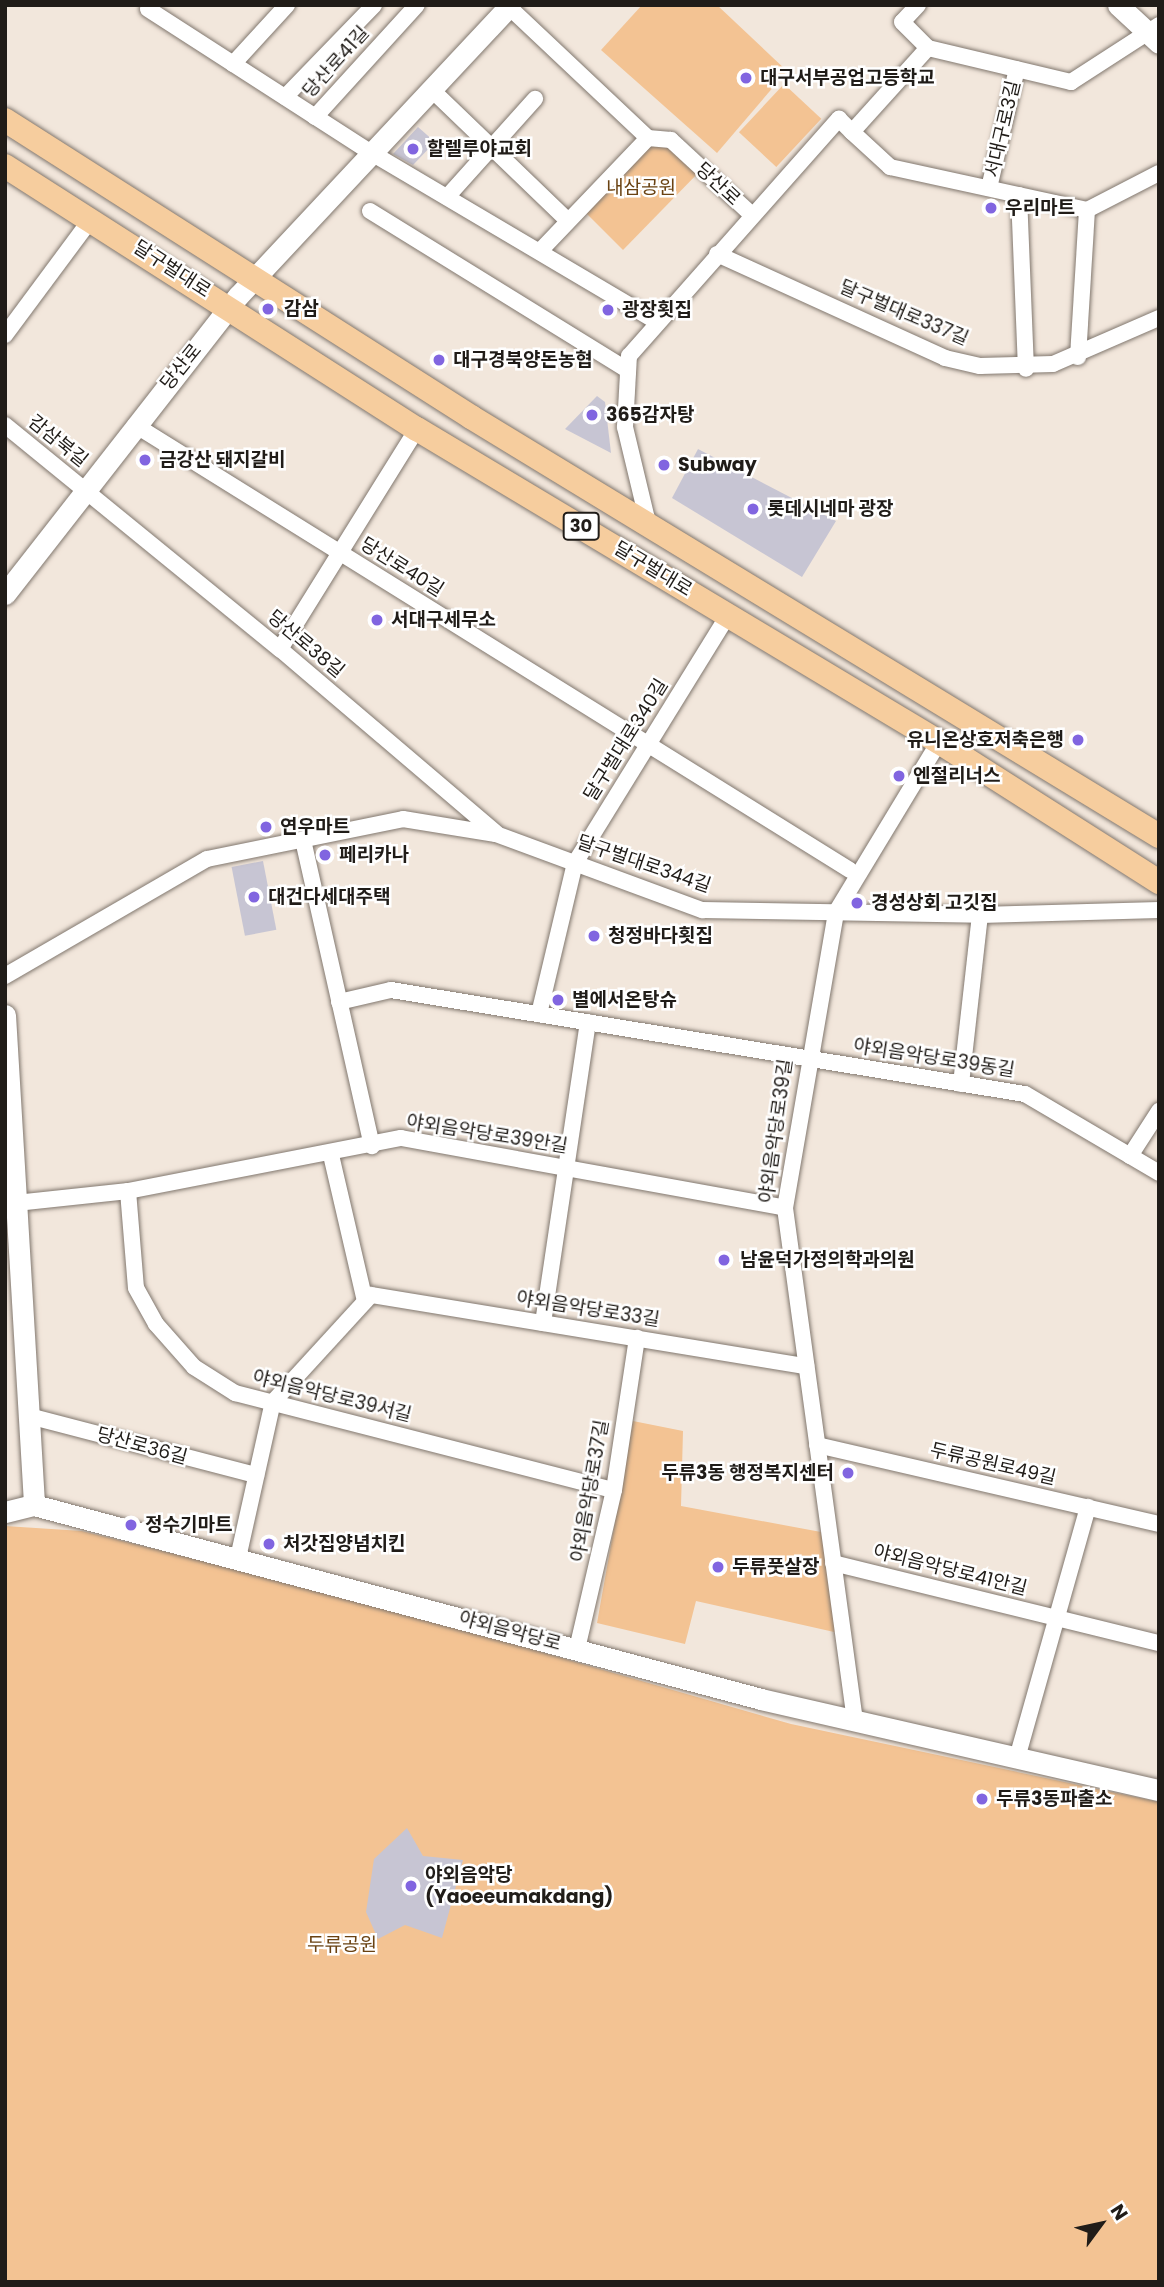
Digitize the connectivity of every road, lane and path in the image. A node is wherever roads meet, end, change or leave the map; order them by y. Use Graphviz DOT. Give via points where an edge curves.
graph roads {
  1 [pos="287,5"];
  2 [pos="374,5"];
  3 [pos="417,5"];
  4 [pos="918,5"];
  5 [pos="1118,5"];
  6 [pos="510,6"];
  7 [pos="148,9"];
  8 [pos="1156,34"];
  9 [pos="928,48"];
  10 [pos="233,64"];
  11 [pos="1017,69"];
  12 [pos="430,89"];
  13 [pos="285,97"];
  14 [pos="535,99"];
  15 [pos="315,117"];
  16 [pos="5,120"];
  17 [pos="852,132"];
  18 [pos="648,138"];
  19 [pos="492,148"];
  20 [pos="370,152"];
  21 [pos="5,166"];
  22 [pos="1159,173"];
  23 [pos="989,188"];
  24 [pos="1019,195"];
  25 [pos="447,197"];
  26 [pos="1087,209"];
  27 [pos="370,211"];
  28 [pos="752,215"];
  29 [pos="92,218"];
  30 [pos="568,221"];
  31 [pos="540,251"];
  32 [pos="717,254"];
  33 [pos="254,278"];
  34 [pos="230,306"];
  35 [pos="1159,318"];
  36 [pos="656,321"];
  37 [pos="5,335"];
  38 [pos="349,341"];
  39 [pos="293,347"];
  40 [pos="1078,357"];
  41 [pos="1026,369"];
  42 [pos="627,370"];
  43 [pos="135,425"];
  44 [pos="10,429"];
  45 [pos="417,429"];
  46 [pos="5,447"];
  47 [pos="85,490"];
  48 [pos="648,523"];
  49 [pos="341,553"];
  50 [pos="5,594"];
  51 [pos="729,614"];
  52 [pos="280,649"];
  53 [pos="939,742"];
  54 [pos="648,745"];
  55 [pos="496,834"];
  56 [pos="1159,836"];
  57 [pos="303,840"];
  58 [pos="575,863"];
  59 [pos="850,870"];
  60 [pos="1159,882"];
  61 [pos="1159,910"];
  62 [pos="836,912"];
  63 [pos="980,915"];
  64 [pos="5,976"];
  65 [pos="339,1002"];
  66 [pos="539,1014"];
  67 [pos="5,1015"];
  68 [pos="588,1022"];
  69 [pos="808,1058"];
  70 [pos="961,1084"];
  71 [pos="1159,1111"];
  72 [pos="372,1146"];
  73 [pos="331,1154"];
  74 [pos="1130,1156"];
  75 [pos="566,1168"];
  76 [pos="1159,1173"];
  77 [pos="128,1191"];
  78 [pos="16,1203"];
  79 [pos="785,1208"];
  80 [pos="365,1301"];
  81 [pos="543,1323"];
  82 [pos="637,1338"];
  83 [pos="806,1366"];
  84 [pos="272,1402"];
  85 [pos="29,1416"];
  86 [pos="817,1444"];
  87 [pos="256,1475"];
  88 [pos="614,1490"];
  89 [pos="34,1505"];
  90 [pos="1088,1507"];
  91 [pos="5,1512"];
  92 [pos="1159,1524"];
  93 [pos="238,1558"];
  94 [pos="834,1563"];
  95 [pos="1057,1618"];
  96 [pos="1159,1643"];
  97 [pos="578,1649"];
  98 [pos="855,1721"];
  99 [pos="1017,1758"];
  100 [pos="1159,1790"];
  1 -- 10 [label="street"];
  2 -- 13 [label="street, 당산로41길"];
  3 -- 15 [label="street, 당산로41길"];
  4 -- 9 [label="street" via="902,22"];
  5 -- 8 [label="main road, 서대구로3길"];
  6 -- 12 [label="main road, 당산로"];
  6 -- 18 [label="street, 당산로"];
  7 -- 10 [label="street, 당산로41길"];
  8 -- 11 [label="street, 서대구로3길" via="1070,82"];
  9 -- 11 [label="street, 서대구로3길"];
  9 -- 17 [label="street"];
  10 -- 13 [label="street, 당산로41길"];
  11 -- 23 [label="street, 서대구로3길"];
  12 -- 19 [label="street"];
  12 -- 20 [label="main road, 당산로"];
  13 -- 15 [label="street, 당산로41길"];
  14 -- 19 [label="street"];
  15 -- 20 [label="street, 당산로41길"];
  16 -- 33 [label="main road, 달구벌대로 / 30"];
  17 -- 23 [label="street, 서대구로3길" via="890,167"];
  17 -- 28 [label="street, 서대구로3길" via="839,118"];
  18 -- 28 [label="street, 당산로" via="671,140"];
  18 -- 30 [label="street"];
  19 -- 25 [label="street"];
  19 -- 30 [label="street"];
  20 -- 25 [label="street"];
  20 -- 33 [label="main road, 당산로"];
  21 -- 29 [label="main road, 달구벌대로 / 30"];
  22 -- 26 [label="street"];
  23 -- 24 [label="street, 서대구로3길"];
  24 -- 26 [label="street, 서대구로3길"];
  24 -- 41 [label="street"];
  25 -- 31 [label="street"];
  26 -- 40 [label="street"];
  27 -- 42 [label="street"];
  28 -- 32 [label="street"];
  29 -- 34 [label="main road, 달구벌대로 / 30"];
  29 -- 37 [label="street"];
  30 -- 31 [label="street"];
  31 -- 36 [label="street"];
  32 -- 36 [label="street"];
  32 -- 41 [label="street, 달구벌대로337길" via="945,358"];
  33 -- 34 [label="main road, 당산로"];
  33 -- 38 [label="main road, 달구벌대로 / 30"];
  34 -- 39 [label="main road, 달구벌대로 / 30"];
  34 -- 43 [label="main road, 당산로"];
  35 -- 40 [label="street, 달구벌대로337길"];
  36 -- 42 [label="street" via="629,355"];
  38 -- 39 [label="main road" via="332,346 304,334"];
  38 -- 48 [label="main road, 달구벌대로 / 30"];
  39 -- 45 [label="main road, 달구벌대로 / 30"];
  40 -- 41 [label="street, 달구벌대로337길"];
  42 -- 48 [label="street" via="625,426"];
  43 -- 47 [label="main road, 당산로"];
  43 -- 49 [label="street, 당산로40길"];
  44 -- 46 [label="street"];
  44 -- 47 [label="street, 감삼북길"];
  45 -- 49 [label="street"];
  45 -- 51 [label="main road, 달구벌대로 / 30"];
  47 -- 50 [label="main road, 당산로"];
  47 -- 52 [label="street, 당산로38길"];
  48 -- 56 [label="main road, 달구벌대로 / 30"];
  49 -- 52 [label="street"];
  49 -- 54 [label="street, 당산로40길"];
  51 -- 53 [label="main road, 달구벌대로 / 30"];
  51 -- 54 [label="street, 달구벌대로340길"];
  52 -- 55 [label="street, 당산로38길"];
  53 -- 60 [label="main road, 달구벌대로 / 30"];
  53 -- 62 [label="street, 야외음악당로39길"];
  54 -- 58 [label="street, 달구벌대로340길"];
  54 -- 59 [label="street"];
  55 -- 57 [label="street, 달구벌대로344길" via="403,819"];
  55 -- 58 [label="street, 달구벌대로344길"];
  57 -- 64 [label="street, 달구벌대로344길" via="207,859"];
  57 -- 65 [label="street"];
  58 -- 62 [label="street, 달구벌대로344길" via="702,910"];
  58 -- 66 [label="street, 달구벌대로340길"];
  61 -- 63 [label="street, 달구벌대로344길"];
  62 -- 63 [label="street, 달구벌대로344길"];
  62 -- 69 [label="street, 야외음악당로39길"];
  63 -- 70 [label="street"];
  65 -- 66 [label="street" via="391,990"];
  65 -- 72 [label="street"];
  66 -- 68 [label="street"];
  67 -- 78 [label="main road"];
  68 -- 69 [label="street"];
  68 -- 75 [label="street"];
  69 -- 70 [label="street, 야외음악당로39동길"];
  69 -- 79 [label="street, 야외음악당로39길"];
  70 -- 74 [label="street, 야외음악당로39동길" via="1025,1094"];
  71 -- 74 [label="street"];
  72 -- 73 [label="street, 야외음악당로39안길"];
  72 -- 75 [label="street, 야외음악당로39안길" via="401,1138"];
  73 -- 77 [label="street, 야외음악당로39안길"];
  73 -- 80 [label="street"];
  74 -- 76 [label="street, 야외음악당로39동길"];
  75 -- 79 [label="street, 야외음악당로39안길"];
  75 -- 81 [label="street"];
  77 -- 78 [label="street, 야외음악당로39안길"];
  77 -- 84 [label="street, 야외음악당로39서길" via="136,1288 156,1324 194,1367 235,1393"];
  78 -- 85 [label="main road"];
  79 -- 83 [label="street, 야외음악당로39길"];
  80 -- 81 [label="street, 야외음악당로33길" via="371,1296"];
  80 -- 84 [label="street"];
  81 -- 82 [label="street, 야외음악당로33길"];
  82 -- 83 [label="street, 야외음악당로33길"];
  82 -- 88 [label="street, 야외음악당로37길"];
  83 -- 86 [label="street, 야외음악당로39길"];
  84 -- 87 [label="street"];
  84 -- 88 [label="street, 야외음악당로39서길"];
  85 -- 87 [label="street, 당산로36길"];
  85 -- 89 [label="main road"];
  86 -- 90 [label="street, 두류공원로49길"];
  86 -- 94 [label="street, 야외음악당로39길"];
  87 -- 93 [label="street"];
  88 -- 97 [label="street, 야외음악당로37길"];
  89 -- 91 [label="main road, 야외음악당로"];
  89 -- 93 [label="main road, 야외음악당로"];
  90 -- 92 [label="street, 두류공원로49길"];
  90 -- 95 [label="street"];
  93 -- 97 [label="main road, 야외음악당로"];
  94 -- 95 [label="street, 야외음악당로41안길"];
  94 -- 98 [label="street, 야외음악당로39길"];
  95 -- 96 [label="street, 야외음악당로41안길"];
  95 -- 99 [label="street"];
  97 -- 98 [label="main road, 야외음악당로"];
  98 -- 99 [label="main road, 야외음악당로"];
  99 -- 100 [label="main road, 야외음악당로"];
}
